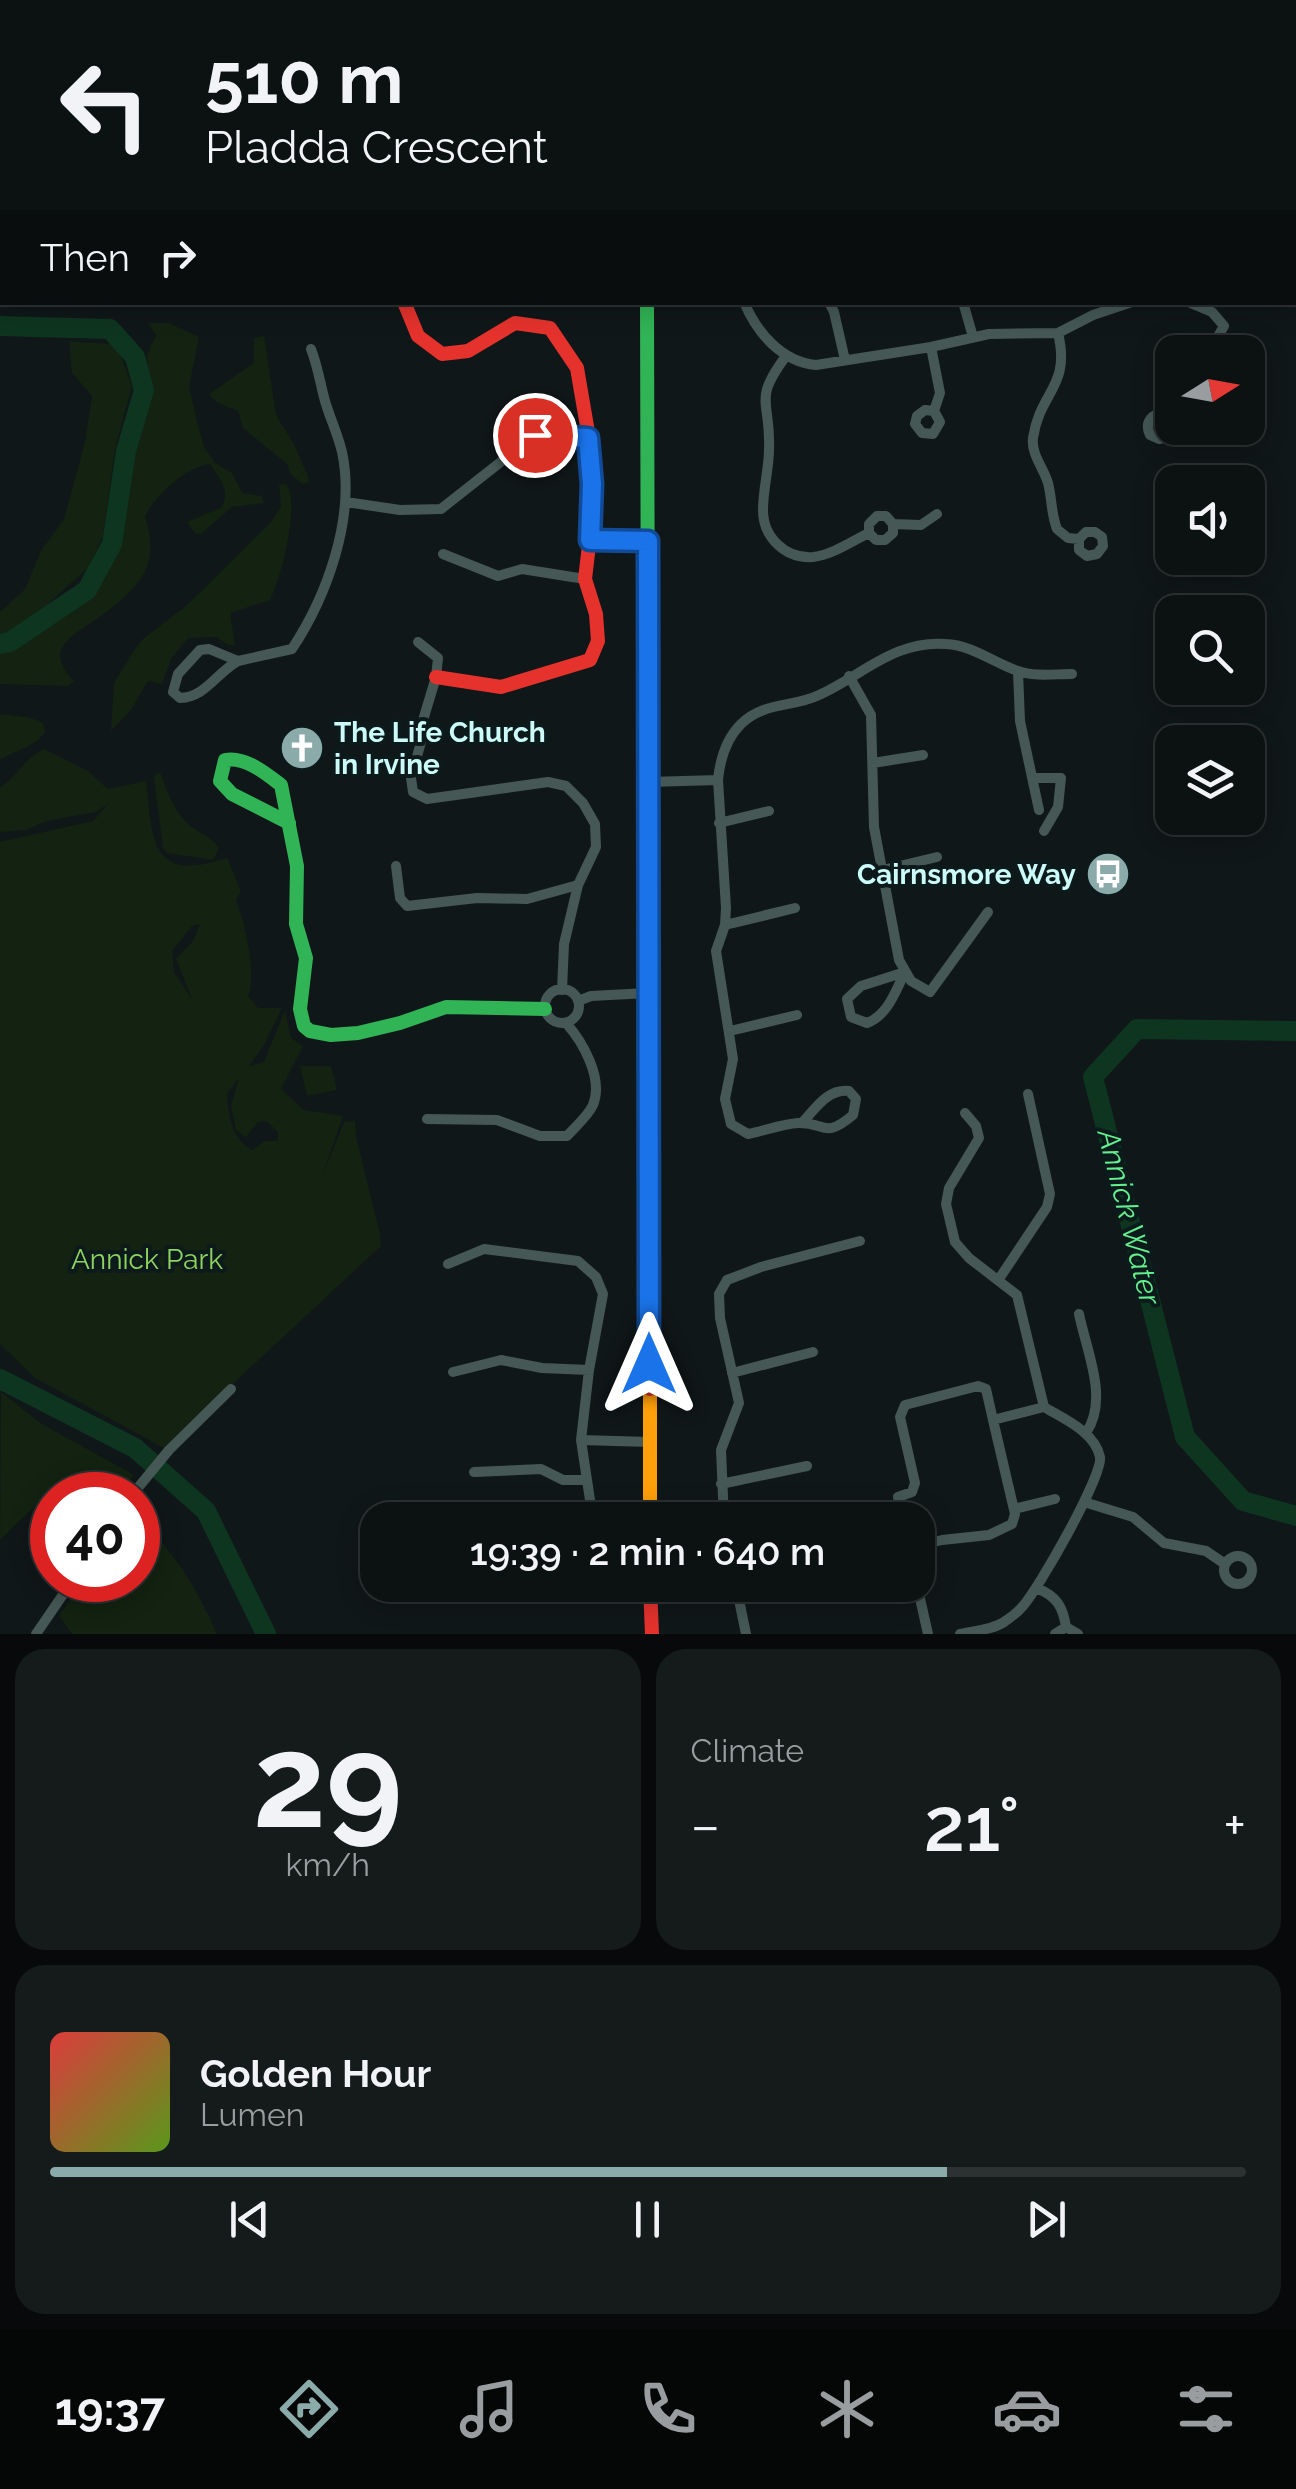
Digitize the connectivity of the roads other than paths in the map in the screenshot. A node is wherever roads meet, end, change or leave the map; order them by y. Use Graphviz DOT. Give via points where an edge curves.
graph roads {
  1 [pos="405,305"];
  2 [pos="647,305"];
  3 [pos="746,305"];
  4 [pos="830,305"];
  5 [pos="964,305"];
  6 [pos="1123,305"];
  7 [pos="1195,305"];
  8 [pos="1058,334"];
  9 [pos="1219,335"];
  10 [pos="973,337"];
  11 [pos="930,347"];
  12 [pos="311,350"];
  13 [pos="786,356"];
  14 [pos="845,360"];
  15 [pos="934,411"];
  16 [pos="588,438"];
  17 [pos="346,502"];
  18 [pos="937,514"];
  19 [pos="893,524"];
  20 [pos="869,532"];
  21 [pos="1078,539"];
  22 [pos="590,540"];
  23 [pos="648,541"];
  24 [pos="443,554"];
  25 [pos="585,579"];
  26 [pos="418,642"];
  27 [pos="238,661"];
  28 [pos="1018,672"];
  29 [pos="1072,674"];
  30 [pos="850,676"];
  31 [pos="436,677"];
  32 [pos="424,717"];
  33 [pos="423,734"];
  34 [pos="923,754"];
  35 [pos="873,763"];
  36 [pos="1032,778"];
  37 [pos="718,780"];
  38 [pos="648,782"];
  39 [pos="1039,810"];
  40 [pos="770,811"];
  41 [pos="289,822"];
  42 [pos="720,823"];
  43 [pos="1044,831"];
  44 [pos="937,857"];
  45 [pos="396,866"];
  46 [pos="883,870"];
  47 [pos="578,885"];
  48 [pos="795,908"];
  49 [pos="988,912"];
  50 [pos="724,925"];
  51 [pos="905,972"];
  52 [pos="562,990"];
  53 [pos="648,993"];
  54 [pos="578,1001"];
  55 [pos="545,1009"];
  56 [pos="796,1015"];
  57 [pos="566,1023"];
  58 [pos="730,1030"];
  59 [pos="1028,1094"];
  60 [pos="965,1112"];
  61 [pos="427,1120"];
  62 [pos="802,1122"];
  63 [pos="860,1241"];
  64 [pos="448,1264"];
  65 [pos="999,1279"];
  66 [pos="1079,1314"];
  67 [pos="813,1352"];
  68 [pos="589,1370"];
  69 [pos="453,1372"];
  70 [pos="732,1372"];
  71 [pos="231,1389"];
  72 [pos="1044,1407"];
  73 [pos="993,1420"];
  74 [pos="1086,1433"];
  75 [pos="581,1440"];
  76 [pos="650,1442"];
  77 [pos="806,1466"];
  78 [pos="149,1472"];
  79 [pos="474,1472"];
  80 [pos="585,1480"];
  81 [pos="721,1484"];
  82 [pos="1055,1499"];
  83 [pos="589,1502"];
  84 [pos="650,1502"];
  85 [pos="722,1502"];
  86 [pos="899,1502"];
  87 [pos="1084,1502"];
  88 [pos="1014,1514"];
  89 [pos="935,1542"];
  90 [pos="1225,1564"];
  91 [pos="1036,1588"];
  92 [pos="58,1602"];
  93 [pos="651,1602"];
  94 [pos="740,1602"];
  95 [pos="921,1602"];
  96 [pos="1066,1627"];
  97 [pos="40,1629"];
  98 [pos="53,1634"];
  99 [pos="652,1634"];
  100 [pos="746,1634"];
  101 [pos="928,1634"];
  102 [pos="960,1634"];
  103 [pos="1055,1634"];
  104 [pos="1078,1634"];
  1 -- 16 [label="street" via="418,336 442,354 468,351 515,323 550,328 577,368"];
  2 -- 23 [label="street"];
  3 -- 13 [label="street"];
  4 -- 14 [label="street"];
  5 -- 10 [label="street"];
  6 -- 8 [label="street"];
  7 -- 9 [label="street" via="1224,326"];
  8 -- 10 [label="street"];
  8 -- 21 [label="street" via="1063,367 1032,444 1050,488 1057,530"];
  10 -- 11 [label="street"];
  11 -- 14 [label="street"];
  11 -- 15 [label="street" via="940,392"];
  12 -- 17 [label="street" via="342,454"];
  13 -- 14 [label="street" via="800,364"];
  13 -- 20 [label="street" via="764,398 768,531 784,551 812,557"];
  16 -- 17 [label="street" via="535,435 441,509"];
  16 -- 22 [label="street"];
  17 -- 27 [label="street" via="318,604 292,649"];
  18 -- 19 [label="street" via="921,525"];
  19 -- 20 [label="street" via="885,540"];
  19 -- 20 [label="street" via="877,516"];
  22 -- 23 [label="street"];
  22 -- 25 [label="street"];
  23 -- 38 [label="street"];
  24 -- 25 [label="street" via="498,576 522,569"];
  25 -- 31 [label="street" via="598,642 590,660 501,687"];
  26 -- 31 [label="street" via="438,658"];
  27 -- 27 [label="street" via="205,691 189,698 174,692 178,674 200,650"];
  28 -- 29 [label="street"];
  28 -- 30 [label="street" via="963,646 916,644"];
  28 -- 36 [label="street"];
  30 -- 35 [label="street" via="871,715"];
  30 -- 37 [label="street" via="820,695 750,717 729,740"];
  31 -- 32 [label="street"];
  33 -- 47 [label="street" via="410,778 412,792 427,799 548,782 566,786 595,824 596,847"];
  34 -- 35 [label="street"];
  35 -- 46 [label="street"];
  36 -- 39 [label="street"];
  36 -- 43 [label="street" via="1062,778 1058,807"];
  37 -- 38 [label="street"];
  37 -- 42 [label="street"];
  38 -- 53 [label="street"];
  40 -- 42 [label="street"];
  41 -- 41 [label="street" via="277,780 235,758 225,760 219,775 225,788"];
  41 -- 55 [label="street" via="298,866 296,924 306,958 300,1009 310,1031 358,1032 446,1006"];
  42 -- 50 [label="street"];
  44 -- 46 [label="street"];
  45 -- 47 [label="street" via="407,906 527,898"];
  46 -- 51 [label="street"];
  47 -- 52 [label="street"];
  48 -- 50 [label="street"];
  49 -- 51 [label="street" via="930,992"];
  50 -- 58 [label="street" via="716,950"];
  51 -- 51 [label="street" via="879,1018 867,1024 851,1017 853,990"];
  52 -- 54 [label="street"];
  52 -- 55 [label="street" via="549,995"];
  53 -- 54 [label="street"];
  53 -- 76 [label="street"];
  54 -- 57 [label="street" via="577,1014"];
  55 -- 57 [label="street" via="552,1020"];
  56 -- 58 [label="street"];
  57 -- 61 [label="street" via="594,1073 595,1093 567,1136 540,1136 497,1120"];
  58 -- 62 [label="street" via="730,1124 748,1134"];
  59 -- 65 [label="street" via="1050,1194"];
  60 -- 65 [label="street" via="979,1138 946,1204 955,1242"];
  62 -- 62 [label="street" via="837,1090 856,1099 853,1115 833,1128"];
  63 -- 70 [label="street" via="727,1280 719,1294 720,1318"];
  64 -- 68 [label="street" via="484,1249 578,1260 603,1294"];
  65 -- 72 [label="street" via="1017,1296"];
  66 -- 74 [label="street" via="1098,1404"];
  67 -- 70 [label="street"];
  68 -- 69 [label="street" via="501,1360"];
  68 -- 75 [label="street"];
  70 -- 81 [label="street" via="740,1403 721,1450"];
  71 -- 78 [label="street"];
  72 -- 73 [label="street"];
  72 -- 74 [label="street"];
  73 -- 86 [label="street" via="986,1389 978,1386 902,1408 916,1483"];
  73 -- 88 [label="street"];
  74 -- 87 [label="street" via="1100,1472"];
  75 -- 76 [label="street"];
  75 -- 80 [label="street"];
  76 -- 84 [label="street"];
  77 -- 81 [label="street"];
  79 -- 80 [label="street" via="541,1469 563,1480"];
  80 -- 83 [label="street"];
  81 -- 85 [label="street"];
  82 -- 88 [label="street"];
  87 -- 90 [label="street" via="1133,1517 1164,1543 1206,1551"];
  87 -- 91 [label="street"];
  88 -- 89 [label="street" via="1012,1524 989,1535"];
  91 -- 96 [label="street" via="1055,1598"];
  91 -- 102 [label="street" via="1000,1625"];
  92 -- 97 [label="street"];
  93 -- 99 [label="street"];
  94 -- 100 [label="street"];
  95 -- 101 [label="street"];
  96 -- 103 [label="street"];
  96 -- 104 [label="street"];
  97 -- 98 [label="street"];
}
